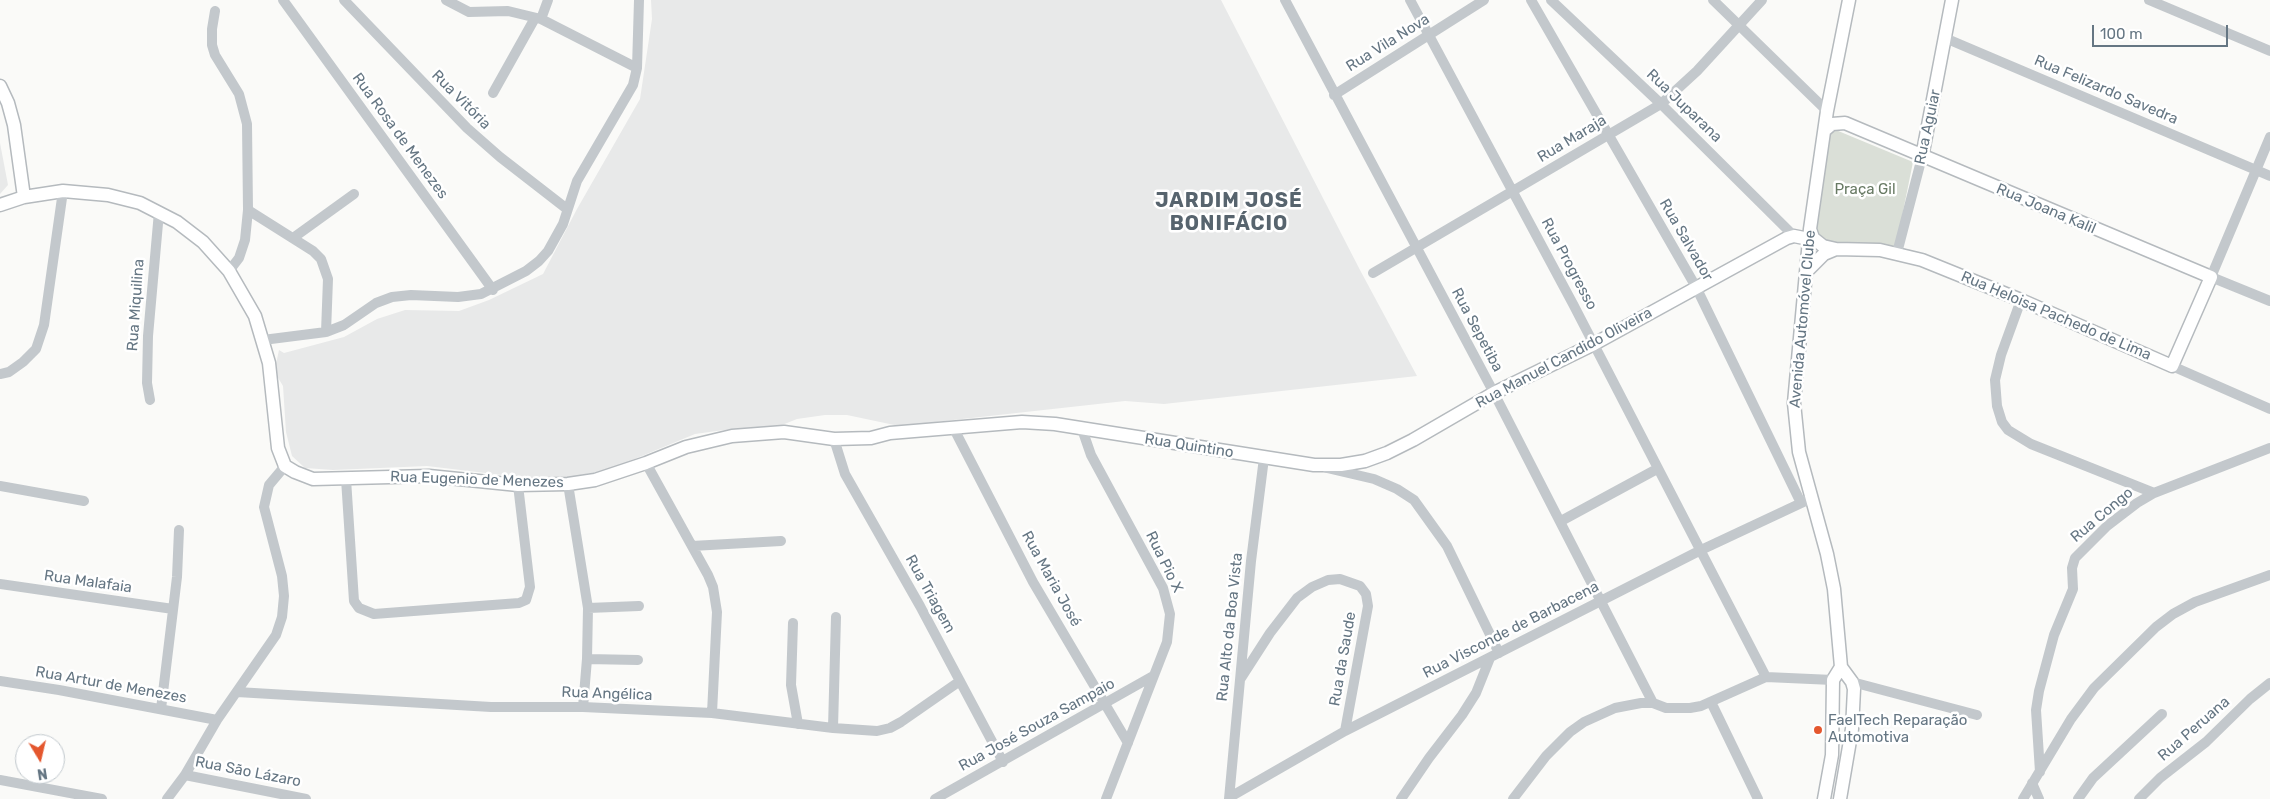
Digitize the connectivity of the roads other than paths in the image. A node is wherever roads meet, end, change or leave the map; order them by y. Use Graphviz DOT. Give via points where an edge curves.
graph roads {
  1 [pos="283,0"];
  2 [pos="344,0"];
  3 [pos="446,0"];
  4 [pos="548,0"];
  5 [pos="639,0"];
  6 [pos="1284,0"];
  7 [pos="1410,0"];
  8 [pos="1484,0"];
  9 [pos="1531,0"];
  10 [pos="1551,0"];
  11 [pos="1712,0"];
  12 [pos="1762,0"];
  13 [pos="1849,0"];
  14 [pos="1952,0"];
  15 [pos="2149,0"];
  16 [pos="215,11"];
  17 [pos="538,19"];
  18 [pos="1739,26"];
  19 [pos="1429,35"];
  20 [pos="1945,38"];
  21 [pos="2270,50"];
  22 [pos="637,68"];
  23 [pos="0,86"];
  24 [pos="493,93"];
  25 [pos="1334,95"];
  26 [pos="1830,95"];
  27 [pos="1814,99"];
  28 [pos="1662,104"];
  29 [pos="1827,111"];
  30 [pos="1825,130"];
  31 [pos="1607,135"];
  32 [pos="2270,137"];
  33 [pos="1922,157"];
  34 [pos="2256,170"];
  35 [pos="2270,176"];
  36 [pos="64,191"];
  37 [pos="1513,191"];
  38 [pos="354,194"];
  39 [pos="24,197"];
  40 [pos="0,205"];
  41 [pos="567,209"];
  42 [pos="248,210"];
  43 [pos="159,212"];
  44 [pos="1810,234"];
  45 [pos="1794,236"];
  46 [pos="293,238"];
  47 [pos="1416,249"];
  48 [pos="1836,249"];
  49 [pos="1897,253"];
  50 [pos="229,271"];
  51 [pos="1806,272"];
  52 [pos="1373,273"];
  53 [pos="2211,277"];
  54 [pos="1696,287"];
  55 [pos="493,290"];
  56 [pos="2021,300"];
  57 [pos="2270,300"];
  58 [pos="326,332"];
  59 [pos="263,340"];
  60 [pos="1594,344"];
  61 [pos="2172,366"];
  62 [pos="0,374"];
  63 [pos="1494,394"];
  64 [pos="150,400"];
  65 [pos="2270,409"];
  66 [pos="953,427"];
  67 [pos="1082,429"];
  68 [pos="784,432"];
  69 [pos="834,439"];
  70 [pos="2270,448"];
  71 [pos="1264,458"];
  72 [pos="646,463"];
  73 [pos="1314,465"];
  74 [pos="285,466"];
  75 [pos="1657,469"];
  76 [pos="346,479"];
  77 [pos="568,484"];
  78 [pos="518,485"];
  79 [pos="0,486"];
  80 [pos="2154,493"];
  81 [pos="1806,500"];
  82 [pos="84,501"];
  83 [pos="1561,521"];
  84 [pos="179,530"];
  85 [pos="781,541"];
  86 [pos="692,546"];
  87 [pos="1701,550"];
  88 [pos="2270,575"];
  89 [pos="0,584"];
  90 [pos="1601,600"];
  91 [pos="638,606"];
  92 [pos="588,608"];
  93 [pos="173,609"];
  94 [pos="836,617"];
  95 [pos="793,623"];
  96 [pos="1494,656"];
  97 [pos="587,659"];
  98 [pos="638,660"];
  99 [pos="1841,667"];
  100 [pos="1153,676"];
  101 [pos="1766,677"];
  102 [pos="1833,680"];
  103 [pos="0,681"];
  104 [pos="960,681"];
  105 [pos="1239,682"];
  106 [pos="1852,682"];
  107 [pos="2270,683"];
  108 [pos="237,692"];
  109 [pos="1711,702"];
  110 [pos="1653,703"];
  111 [pos="1105,704"];
  112 [pos="583,707"];
  113 [pos="161,709"];
  114 [pos="712,713"];
  115 [pos="1977,714"];
  116 [pos="2162,714"];
  117 [pos="217,720"];
  118 [pos="798,724"];
  119 [pos="833,728"];
  120 [pos="1345,731"];
  121 [pos="1128,743"];
  122 [pos="1003,762"];
  123 [pos="2040,772"];
  124 [pos="185,775"];
  125 [pos="0,780"];
  126 [pos="2032,782"];
  127 [pos="1824,796"];
  128 [pos="1229,798"];
  129 [pos="1840,798"];
  130 [pos="102,799"];
  131 [pos="167,799"];
  132 [pos="306,799"];
  133 [pos="935,799"];
  134 [pos="1106,799"];
  135 [pos="1401,799"];
  136 [pos="1513,799"];
  137 [pos="1758,799"];
  138 [pos="2023,799"];
  139 [pos="2039,799"];
  140 [pos="2078,799"];
  141 [pos="2139,799"];
  1 -- 55 [label="street, Rua Rosa de Menezes"];
  2 -- 41 [label="street, Rua Vitória" via="467,128"];
  3 -- 17 [label="street" via="469,12 508,11"];
  4 -- 17 [label="street"];
  5 -- 22 [label="street"];
  6 -- 25 [label="street, Rua Sepetiba"];
  7 -- 19 [label="street, Rua Progresso"];
  8 -- 19 [label="street, Rua Vila Nova"];
  9 -- 31 [label="street, Rua Salvador"];
  10 -- 28 [label="street, Rua Juparana"];
  11 -- 18 [label="street"];
  12 -- 18 [label="street, Rua Maraja"];
  13 -- 26 [label="main road, Avenida Automóvel Clube"];
  14 -- 20 [label="main road, Rua Aguiar"];
  15 -- 21 [label="street"];
  16 -- 42 [label="street" via="212,30 215,55 239,94 247,124"];
  17 -- 22 [label="street"];
  17 -- 24 [label="street"];
  18 -- 27 [label="street"];
  18 -- 28 [label="street, Rua Maraja"];
  19 -- 25 [label="street, Rua Vila Nova"];
  19 -- 37 [label="street, Rua Progresso"];
  20 -- 33 [label="main road, Rua Aguiar"];
  20 -- 34 [label="street, Rua Felizardo Savedra"];
  22 -- 41 [label="street" via="633,85 577,182"];
  23 -- 39 [label="main road" via="14,126"];
  25 -- 47 [label="street, Rua Sepetiba"];
  26 -- 27 [label="street"];
  26 -- 29 [label="main road, Avenida Automóvel Clube"];
  27 -- 29 [label="street"];
  28 -- 31 [label="street, Rua Maraja"];
  28 -- 45 [label="street, Rua Juparana"];
  29 -- 30 [label="main road, Avenida Automóvel Clube"];
  30 -- 33 [label="main road, Rua Joana Kalil" via="1832,124 1845,123"];
  30 -- 44 [label="main road, Avenida Automóvel Clube"];
  31 -- 37 [label="street, Rua Maraja"];
  31 -- 54 [label="street, Rua Salvador"];
  32 -- 34 [label="street"];
  33 -- 49 [label="street, Rua Aguiar"];
  33 -- 53 [label="main road, Rua Joana Kalil"];
  34 -- 35 [label="street, Rua Felizardo Savedra"];
  34 -- 53 [label="street"];
  36 -- 39 [label="main road"];
  36 -- 43 [label="main road" via="108,195 140,203"];
  36 -- 62 [label="street" via="44,325 36,349 9,372"];
  37 -- 47 [label="street, Rua Maraja"];
  37 -- 60 [label="street, Rua Progresso"];
  38 -- 46 [label="street"];
  39 -- 40 [label="main road"];
  41 -- 55 [label="street" via="556,238 539,261"];
  42 -- 46 [label="street"];
  42 -- 50 [label="street" via="242,249"];
  43 -- 50 [label="main road" via="204,242"];
  43 -- 64 [label="street, Rua Miquilina" via="148,336"];
  44 -- 45 [label="main road"];
  44 -- 48 [label="main road, Rua Heloisa Pachedo de Lima" via="1817,243"];
  44 -- 51 [label="main road, Avenida Automóvel Clube"];
  45 -- 54 [label="main road, Rua Manuel Candido Oliveira"];
  46 -- 58 [label="street" via="313,251 325,268 328,294"];
  47 -- 52 [label="street, Rua Maraja"];
  47 -- 63 [label="street, Rua Sepetiba"];
  48 -- 49 [label="main road, Rua Heloisa Pachedo de Lima"];
  48 -- 51 [label="main road" via="1824,254"];
  49 -- 56 [label="main road, Rua Heloisa Pachedo de Lima"];
  50 -- 59 [label="main road" via="255,316"];
  51 -- 81 [label="main road, Avenida Automóvel Clube" via="1794,403"];
  53 -- 57 [label="street, Rua Joana Kalil"];
  53 -- 61 [label="main road"];
  54 -- 60 [label="main road, Rua Manuel Candido Oliveira"];
  54 -- 81 [label="street, Rua Salvador"];
  55 -- 58 [label="street" via="470,296 392,297"];
  56 -- 61 [label="main road, Rua Heloisa Pachedo de Lima"];
  56 -- 80 [label="street" via="1995,380 2002,422 2008,430 2031,444"];
  58 -- 59 [label="street"];
  59 -- 74 [label="main road" via="272,380 276,436"];
  60 -- 63 [label="main road, Rua Manuel Candido Oliveira"];
  60 -- 75 [label="street, Rua Progresso"];
  61 -- 65 [label="street, Rua Heloisa Pachedo de Lima"];
  63 -- 73 [label="main road, Rua Manuel Candido Oliveira" via="1387,453 1341,465"];
  63 -- 83 [label="street, Rua Sepetiba"];
  66 -- 67 [label="main road, Rua Quintino" via="1022,422"];
  66 -- 69 [label="main road, Rua Quintino" via="871,438"];
  66 -- 111 [label="street, Rua Maria José" via="1033,582"];
  67 -- 71 [label="main road, Rua Quintino"];
  67 -- 100 [label="street, Rua Pio X" via="1091,454 1168,601 1170,628"];
  68 -- 69 [label="main road, Rua Quintino"];
  68 -- 72 [label="main road, Rua Eugenio de Menezes" via="708,441 686,446"];
  69 -- 104 [label="street, Rua Triagem" via="844,474"];
  70 -- 80 [label="street, Rua Congo"];
  71 -- 73 [label="main road, Rua Quintino"];
  71 -- 105 [label="street, Rua Alto da Boa Vista"];
  72 -- 77 [label="main road, Rua Eugenio de Menezes" via="595,480"];
  72 -- 86 [label="street"];
  73 -- 96 [label="street, Rua Quintino" via="1374,479 1414,500 1447,546"];
  74 -- 76 [label="main road, Rua Eugenio de Menezes" via="313,479"];
  74 -- 108 [label="street" via="270,485 264,507 282,576 282,617 276,635"];
  75 -- 83 [label="street"];
  75 -- 87 [label="street, Rua Progresso"];
  76 -- 78 [label="main road, Rua Eugenio de Menezes" via="429,476"];
  76 -- 78 [label="street" via="354,600 359,608 374,614 526,600 530,587"];
  77 -- 78 [label="main road, Rua Eugenio de Menezes"];
  77 -- 92 [label="street"];
  79 -- 82 [label="street"];
  80 -- 123 [label="street, Rua Congo" via="2107,526 2072,562 2073,589 2054,635 2036,710"];
  81 -- 87 [label="street, Rua Visconde de Barbacena"];
  81 -- 99 [label="main road, Avenida Automóvel Clube" via="1828,554"];
  83 -- 90 [label="street, Rua Sepetiba"];
  84 -- 93 [label="street"];
  85 -- 86 [label="street"];
  86 -- 114 [label="street" via="708,575 716,600"];
  87 -- 90 [label="street, Rua Visconde de Barbacena"];
  87 -- 101 [label="street, Rua Progresso"];
  88 -- 123 [label="street" via="2195,602 2156,627 2094,688 2071,719"];
  89 -- 93 [label="street, Rua Malafaia"];
  90 -- 96 [label="street, Rua Visconde de Barbacena"];
  90 -- 110 [label="street, Rua Sepetiba"];
  91 -- 92 [label="street"];
  92 -- 97 [label="street"];
  93 -- 113 [label="street"];
  94 -- 119 [label="street"];
  95 -- 118 [label="street" via="791,685"];
  96 -- 120 [label="street, Rua Visconde de Barbacena"];
  96 -- 135 [label="street" via="1462,715"];
  97 -- 98 [label="street"];
  97 -- 112 [label="street"];
  99 -- 102 [label="main road"];
  99 -- 106 [label="main road"];
  100 -- 111 [label="street, Rua José Souza Sampaio"];
  100 -- 121 [label="street, Rua Pio X"];
  101 -- 102 [label="street"];
  101 -- 109 [label="street"];
  102 -- 127 [label="main road" via="1832,755"];
  103 -- 113 [label="street, Rua Artur de Menezes"];
  104 -- 119 [label="street, Rua Angélica" via="890,728 878,731"];
  104 -- 122 [label="street, Rua Triagem"];
  105 -- 120 [label="street, Rua da Saude" via="1297,598 1328,580 1352,582 1366,594 1368,606"];
  105 -- 128 [label="street, Rua Alto da Boa Vista"];
  106 -- 115 [label="street"];
  106 -- 129 [label="main road" via="1852,729"];
  107 -- 141 [label="street, Rua Peruana"];
  108 -- 112 [label="street, Rua Angélica" via="491,707"];
  108 -- 117 [label="street"];
  109 -- 110 [label="street" via="1678,709"];
  109 -- 137 [label="street"];
  110 -- 136 [label="street" via="1629,704 1584,722 1546,756"];
  111 -- 121 [label="street, Rua Maria José"];
  111 -- 122 [label="street, Rua José Souza Sampaio"];
  112 -- 114 [label="street, Rua Angélica"];
  113 -- 117 [label="street, Rua Artur de Menezes"];
  114 -- 118 [label="street, Rua Angélica"];
  116 -- 140 [label="street" via="2093,778"];
  117 -- 124 [label="street"];
  118 -- 119 [label="street, Rua Angélica"];
  120 -- 128 [label="street, Rua Visconde de Barbacena"];
  121 -- 134 [label="street, Rua Pio X"];
  122 -- 133 [label="street, Rua José Souza Sampaio"];
  123 -- 126 [label="street"];
  124 -- 131 [label="street"];
  124 -- 132 [label="street, Rua São Lázaro"];
  125 -- 130 [label="street"];
  126 -- 138 [label="street"];
  126 -- 139 [label="street"];
  127 -- 129 [label="main road"];
}
